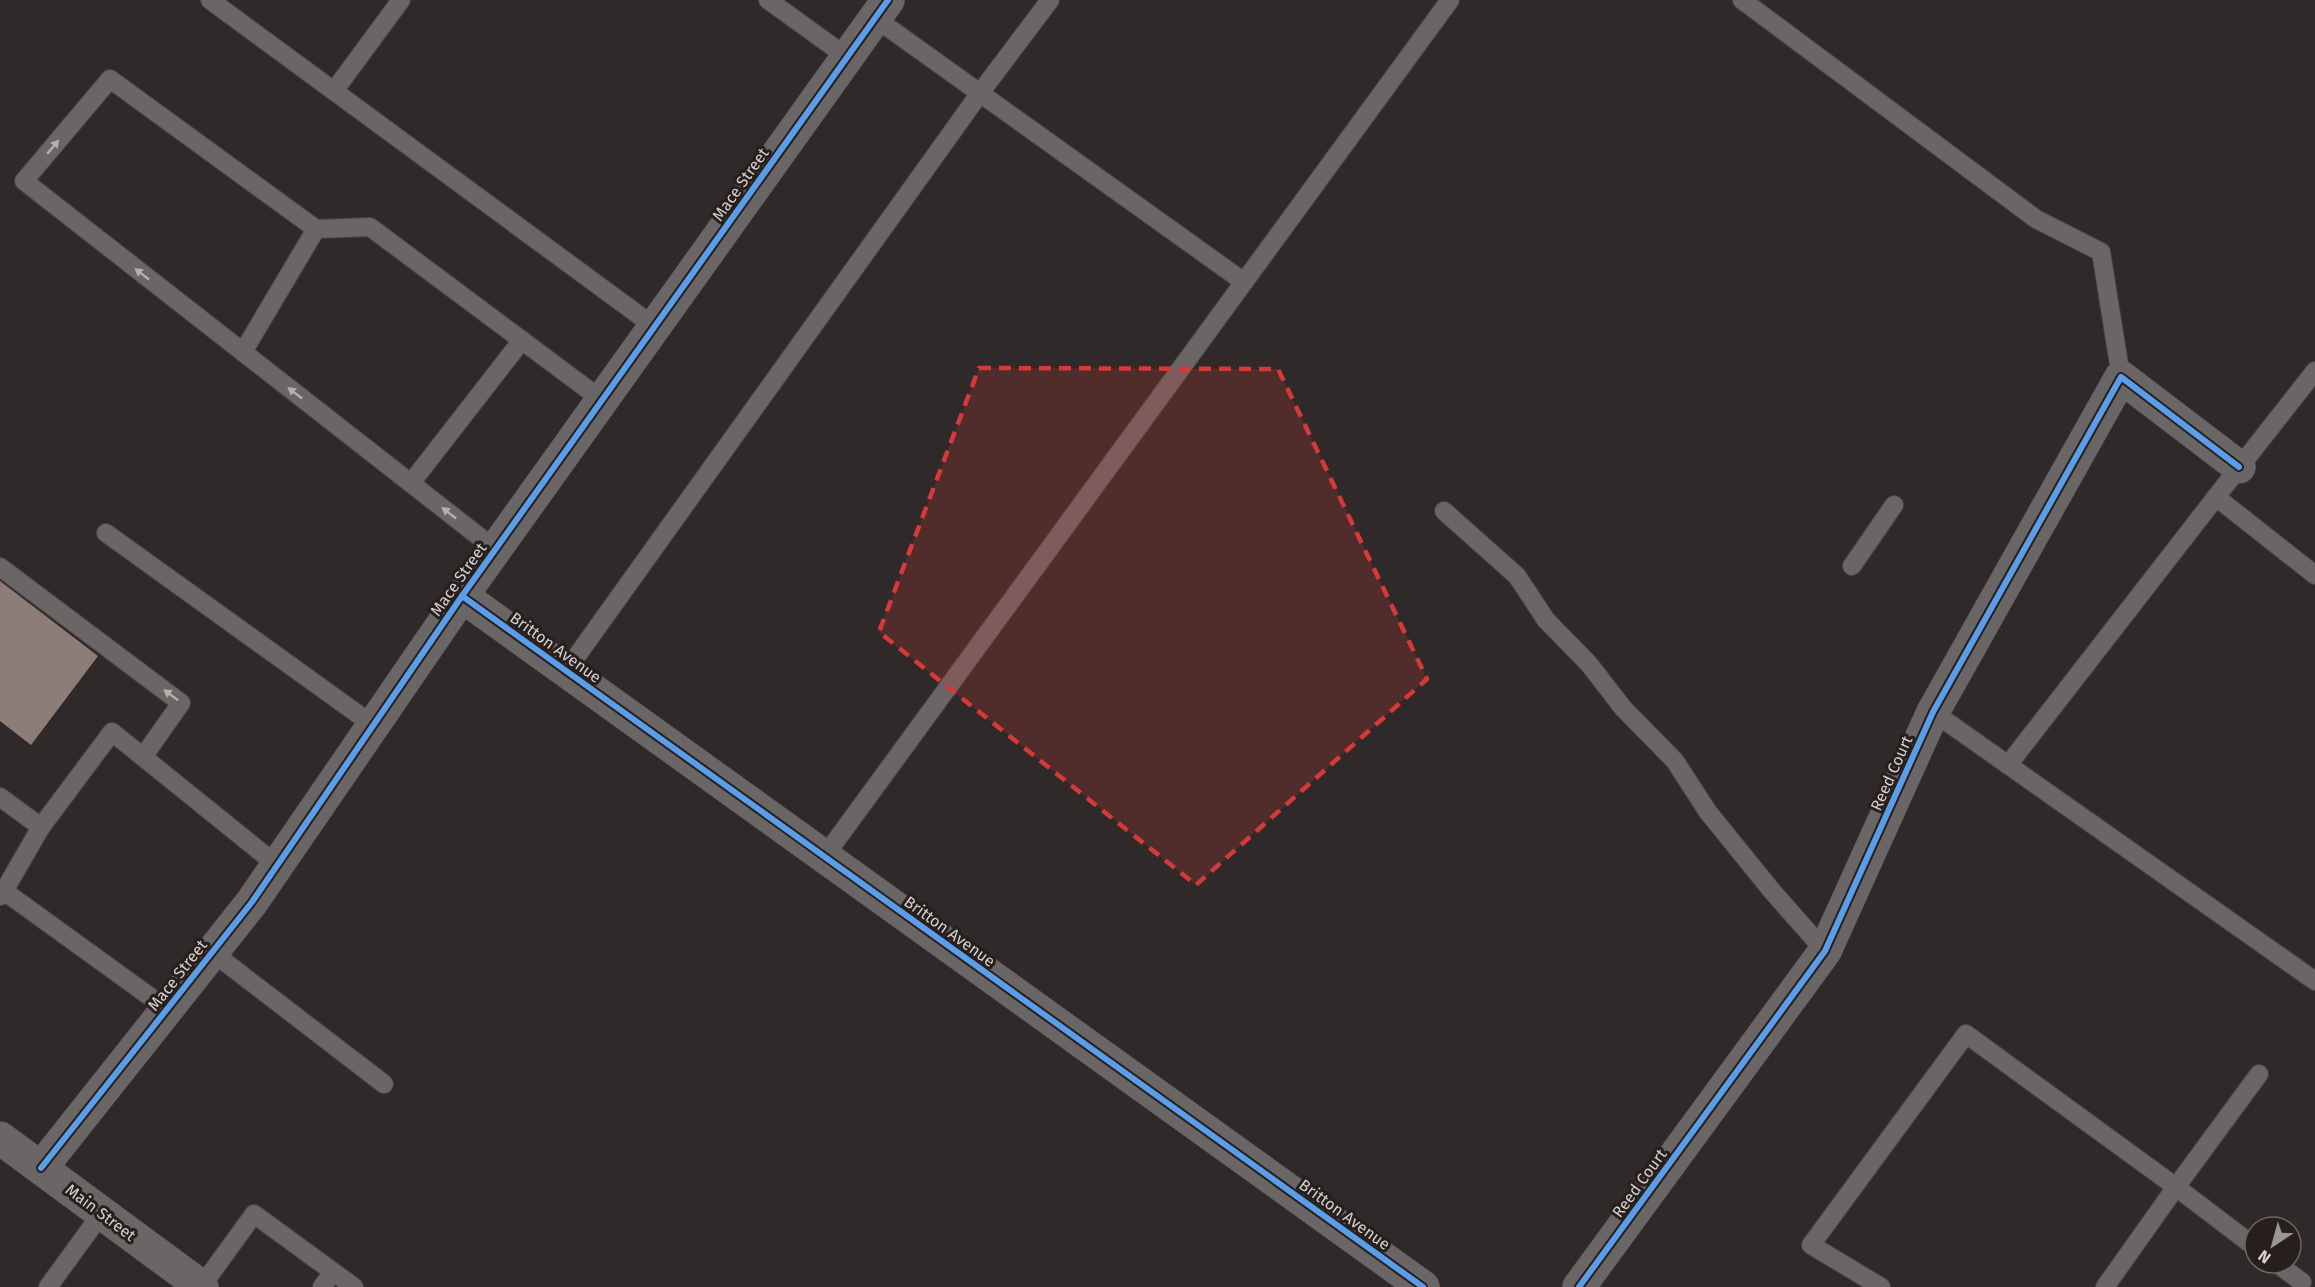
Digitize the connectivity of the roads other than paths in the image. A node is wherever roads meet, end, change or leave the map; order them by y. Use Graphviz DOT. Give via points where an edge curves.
graph roads {
  1 [pos="210,0"];
  2 [pos="401,0"];
  3 [pos="768,0"];
  4 [pos="1050,0"];
  5 [pos="1450,0"];
  6 [pos="1742,0"];
  7 [pos="882,9"];
  8 [pos="847,57"];
  9 [pos="334,91"];
  10 [pos="980,93"];
  11 [pos="316,229"];
  12 [pos="1244,282"];
  13 [pos="655,327"];
  14 [pos="522,340"];
  15 [pos="243,352"];
  16 [pos="2315,371"];
  17 [pos="2121,377"];
  18 [pos="602,400"];
  19 [pos="2239,467"];
  20 [pos="411,483"];
  21 [pos="2216,497"];
  22 [pos="1894,505"];
  23 [pos="1444,510"];
  24 [pos="105,533"];
  25 [pos="495,549"];
  26 [pos="1851,566"];
  27 [pos="0,567"];
  28 [pos="2315,575"];
  29 [pos="462,596"];
  30 [pos="566,671"];
  31 [pos="1933,712"];
  32 [pos="373,725"];
  33 [pos="143,757"];
  34 [pos="2008,765"];
  35 [pos="0,797"];
  36 [pos="41,826"];
  37 [pos="824,857"];
  38 [pos="277,865"];
  39 [pos="2,894"];
  40 [pos="1825,951"];
  41 [pos="212,952"];
  42 [pos="2315,981"];
  43 [pos="167,1009"];
  44 [pos="2259,1074"];
  45 [pos="384,1084"];
  46 [pos="0,1138"];
  47 [pos="42,1168"];
  48 [pos="2176,1187"];
  49 [pos="102,1213"];
  50 [pos="2243,1238"];
  51 [pos="333,1272"];
  52 [pos="2292,1275"];
  53 [pos="2302,1282"];
  54 [pos="48,1287"];
  55 [pos="202,1287"];
  56 [pos="322,1287"];
  57 [pos="354,1287"];
  58 [pos="1423,1287"];
  59 [pos="1579,1287"];
  60 [pos="1881,1287"];
  61 [pos="2105,1287"];
  1 -- 9 [label="lane"];
  2 -- 9 [label="lane"];
  3 -- 8 [label="lane"];
  4 -- 10 [label="lane"];
  5 -- 12 [label="lane"];
  6 -- 17 [label="lane" via="2036,219 2101,252"];
  7 -- 8 [label="street, Mace Street"];
  7 -- 10 [label="lane"];
  8 -- 13 [label="street, Mace Street"];
  9 -- 13 [label="lane"];
  10 -- 12 [label="lane"];
  10 -- 30 [label="lane"];
  11 -- 14 [label="lane" via="370,227"];
  11 -- 15 [label="lane"];
  15 -- 11 [label="lane, one-way" via="24,182 110,79"];
  12 -- 37 [label="lane"];
  13 -- 18 [label="street, Mace Street"];
  14 -- 18 [label="lane"];
  14 -- 20 [label="lane"];
  20 -- 15 [label="lane, one-way"];
  16 -- 19 [label="lane"];
  17 -- 19 [label="street"];
  17 -- 31 [label="street, Reed Court"];
  18 -- 25 [label="street, Mace Street"];
  19 -- 21 [label="lane"];
  25 -- 20 [label="lane, one-way"];
  21 -- 28 [label="lane"];
  21 -- 34 [label="lane"];
  22 -- 26 [label="lane"];
  23 -- 40 [label="lane" via="1517,576 1546,620 1675,761 1708,812"];
  24 -- 32 [label="lane"];
  25 -- 29 [label="street, Mace Street"];
  33 -- 27 [label="lane, one-way" via="182,703"];
  29 -- 30 [label="street, Britton Avenue"];
  29 -- 32 [label="street, Mace Street"];
  30 -- 37 [label="street, Britton Avenue"];
  31 -- 34 [label="lane"];
  31 -- 40 [label="street, Reed Court"];
  32 -- 38 [label="street, Mace Street"];
  33 -- 36 [label="lane" via="112,732"];
  33 -- 38 [label="lane"];
  34 -- 42 [label="lane"];
  35 -- 36 [label="lane"];
  36 -- 39 [label="lane"];
  37 -- 58 [label="street, Britton Avenue"];
  38 -- 41 [label="street, Mace Street"];
  39 -- 43 [label="lane"];
  40 -- 59 [label="street, Reed Court"];
  41 -- 43 [label="street, Mace Street"];
  41 -- 45 [label="lane"];
  43 -- 47 [label="street, Mace Street"];
  44 -- 48 [label="lane"];
  46 -- 47 [label="street, Main Street"];
  47 -- 49 [label="street, Main Street"];
  48 -- 50 [label="lane"];
  48 -- 60 [label="lane" via="1966,1034 1811,1245"];
  48 -- 61 [label="lane"];
  49 -- 54 [label="lane"];
  49 -- 55 [label="street, Main Street"];
  51 -- 55 [label="lane" via="254,1214"];
  51 -- 56 [label="lane"];
  51 -- 57 [label="lane"];
  52 -- 53 [label="lane"];
}
